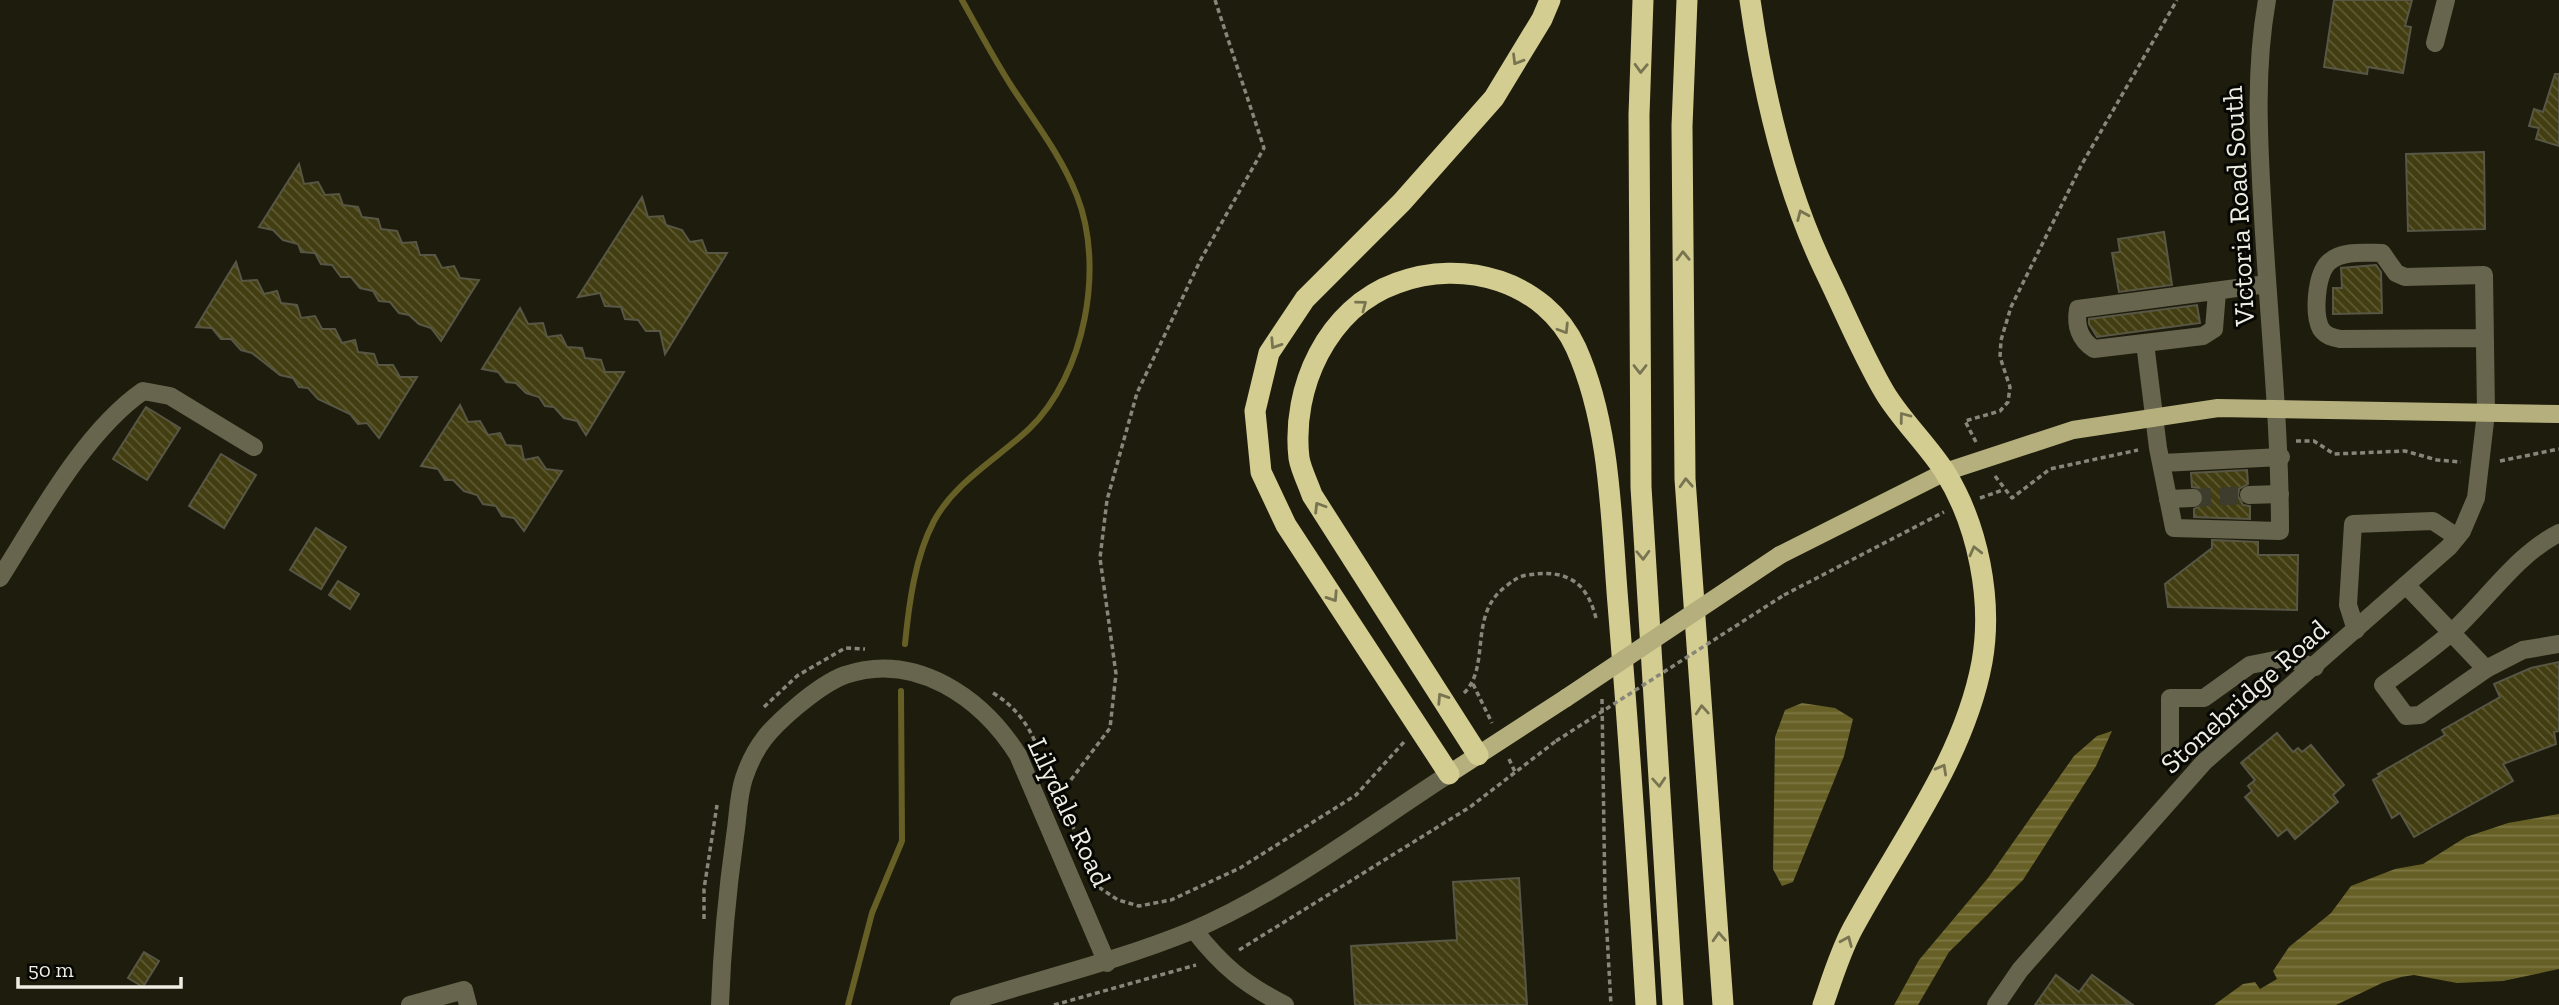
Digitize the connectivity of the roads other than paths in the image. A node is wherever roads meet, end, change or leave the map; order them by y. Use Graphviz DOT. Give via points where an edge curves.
graph roads {
  1 [pos="1550,0"];
  2 [pos="1643,0"];
  3 [pos="1687,0"];
  4 [pos="1750,0"];
  5 [pos="2267,0"];
  6 [pos="2446,0"];
  7 [pos="2435,43"];
  8 [pos="2267,284"];
  9 [pos="2217,292"];
  10 [pos="2485,338"];
  11 [pos="2145,343"];
  12 [pos="2276,409"];
  13 [pos="2486,413"];
  14 [pos="2559,414"];
  15 [pos="2153,418"];
  16 [pos="254,447"];
  17 [pos="2281,457"];
  18 [pos="2162,463"];
  19 [pos="1945,472"];
  20 [pos="2280,494"];
  21 [pos="2249,495"];
  22 [pos="2193,498"];
  23 [pos="2168,499"];
  24 [pos="2559,533"];
  25 [pos="2457,537"];
  26 [pos="0,578"];
  27 [pos="2406,585"];
  28 [pos="2356,630"];
  29 [pos="2452,632"];
  30 [pos="2559,644"];
  31 [pos="2315,667"];
  32 [pos="2486,669"];
  33 [pos="1478,755"];
  34 [pos="2170,758"];
  35 [pos="1449,774"];
  36 [pos="1194,930"];
  37 [pos="1107,963"];
  38 [pos="410,1005"];
  39 [pos="468,1005"];
  40 [pos="720,1005"];
  41 [pos="959,1005"];
  42 [pos="1285,1005"];
  43 [pos="1646,1005"];
  44 [pos="1673,1005"];
  45 [pos="1723,1005"];
  46 [pos="1823,1005"];
  47 [pos="1996,1005"];
  1 -- 35 [label="highway, one-way" via="1494,98 1402,202 1305,299 1269,353 1255,411 1261,472 1286,525"];
  2 -- 44 [label="highway, one-way" via="1639,115 1641,487"];
  45 -- 3 [label="highway, one-way" via="1685,479 1682,126"];
  19 -- 4 [label="highway, one-way" via="1885,393 1805,223 1776,134"];
  5 -- 8 [label="street, Victoria Road South" via="2258,51"];
  6 -- 7 [label="street"];
  8 -- 9 [label="street"];
  8 -- 12 [label="street, Victoria Road South"];
  9 -- 11 [label="street" via="2214,329 2203,336"];
  9 -- 11 [label="street" via="2078,309 2076,320 2083,342 2094,349"];
  10 -- 10 [label="street, Stonebridge Road" via="2484,275 2405,277 2396,273 2382,253 2342,254 2319,275 2320,327 2327,336"];
  10 -- 13 [label="street, Stonebridge Road"];
  11 -- 15 [label="street"];
  12 -- 13 [label="main road"];
  12 -- 15 [label="main road" via="2218,408"];
  12 -- 17 [label="street, Victoria Road South"];
  13 -- 14 [label="main road"];
  13 -- 25 [label="street, Stonebridge Road" via="2476,498"];
  15 -- 18 [label="street"];
  15 -- 19 [label="main road" via="2073,430"];
  16 -- 26 [label="street" via="170,396 143,391 118,408 51,496"];
  17 -- 18 [label="street"];
  17 -- 20 [label="street, Victoria Road South"];
  18 -- 23 [label="street"];
  19 -- 33 [label="main road, bridge" via="1780,555"];
  46 -- 19 [label="highway, one-way" via="1851,931 1961,735 1982,662 1987,615 1980,571 1966,512"];
  20 -- 21 [label="street"];
  20 -- 23 [label="street, Victoria Road South" via="2280,531 2174,528"];
  22 -- 23 [label="street"];
  24 -- 29 [label="street" via="2518,565"];
  25 -- 27 [label="street, Stonebridge Road"];
  25 -- 28 [label="street" via="2433,521 2353,524 2348,605"];
  27 -- 28 [label="street, Stonebridge Road"];
  27 -- 29 [label="street"];
  28 -- 31 [label="street, Stonebridge Road"];
  29 -- 32 [label="street"];
  29 -- 32 [label="street" via="2383,685 2406,716 2420,715"];
  30 -- 32 [label="street" via="2523,650"];
  31 -- 34 [label="street" via="2285,658 2250,665 2204,698 2170,698"];
  31 -- 47 [label="street, Stonebridge Road" via="2204,762 2020,970"];
  33 -- 35 [label="main road"];
  33 -- 43 [label="highway, one-way" via="1312,495 1300,460 1298,417 1303,387 1318,353 1340,323 1366,301 1396,283 1433,275 1495,278 1555,315 1575,347 1595,404 1608,490"];
  35 -- 36 [label="street" via="1283,881"];
  36 -- 37 [label="street"];
  36 -- 42 [label="street" via="1218,962 1251,988"];
  37 -- 40 [label="street, Lilydale Road" via="1018,755 1001,729 978,705 935,679 890,668 844,676 766,732 743,779 723,924"];
  37 -- 41 [label="street"];
  38 -- 39 [label="street" via="464,989"];
}
